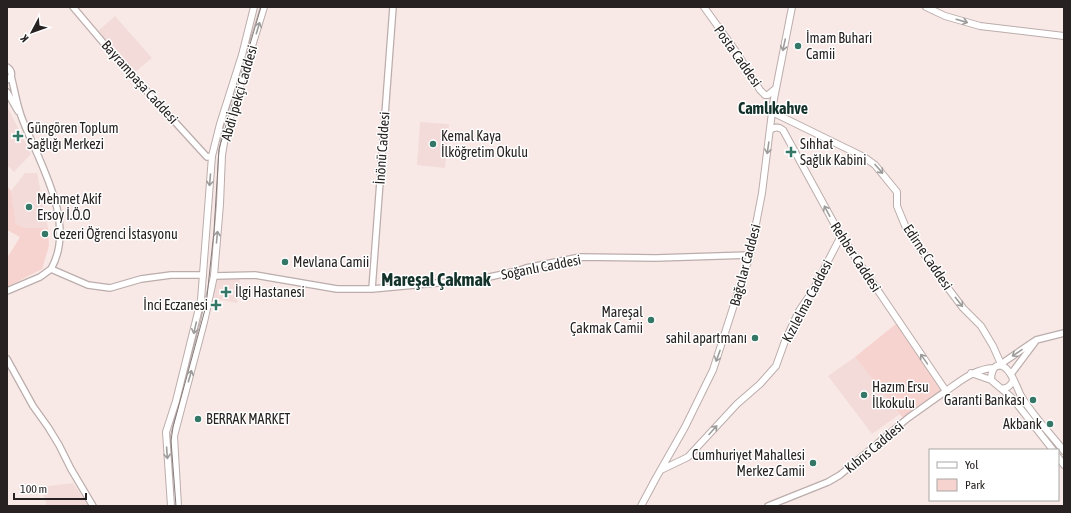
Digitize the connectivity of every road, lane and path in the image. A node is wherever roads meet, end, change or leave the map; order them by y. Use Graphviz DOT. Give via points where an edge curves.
graph roads {
  1 [pos="73,7"];
  2 [pos="254,7"];
  3 [pos="264,7"];
  4 [pos="393,7"];
  5 [pos="704,7"];
  6 [pos="792,7"];
  7 [pos="926,7"];
  8 [pos="1064,36"];
  9 [pos="7,67"];
  10 [pos="9,78"];
  11 [pos="775,89"];
  12 [pos="7,92"];
  13 [pos="772,110"];
  14 [pos="21,116"];
  15 [pos="770,130"];
  16 [pos="210,156"];
  17 [pos="841,236"];
  18 [pos="750,255"];
  19 [pos="51,269"];
  20 [pos="203,275"];
  21 [pos="214,276"];
  22 [pos="372,289"];
  23 [pos="7,291"];
  24 [pos="1064,333"];
  25 [pos="1036,340"];
  26 [pos="7,359"];
  27 [pos="998,366"];
  28 [pos="971,373"];
  29 [pos="1012,377"];
  30 [pos="992,380"];
  31 [pos="1002,389"];
  32 [pos="946,391"];
  33 [pos="1052,449"];
  34 [pos="1064,451"];
  35 [pos="669,454"];
  36 [pos="676,462"];
  37 [pos="661,470"];
  38 [pos="93,506"];
  39 [pos="171,506"];
  40 [pos="178,506"];
  41 [pos="641,506"];
  42 [pos="768,506"];
  1 -- 16 [label="street, Bayrampaşa Caddesi" via="112,53"];
  2 -- 16 [label="main road, Abdi İpekçi Caddesi" via="242,55"];
  21 -- 3 [label="main road, Abdi İpekçi Caddesi, one-way" via="222,155 226,131"];
  4 -- 22 [label="street, İnönü Caddesi"];
  5 -- 11 [label="main road, Posta Caddesi" via="760,90 768,95"];
  6 -- 11 [label="main road, Bağcılar Caddesi, one-way"];
  7 -- 8 [label="main road, one-way" via="945,16 980,26"];
  9 -- 10 [label="street" via="11,72"];
  10 -- 14 [label="street"];
  11 -- 13 [label="main road, Bağcılar Caddesi"];
  12 -- 14 [label="street"];
  13 -- 15 [label="main road, Bağcılar Caddesi"];
  13 -- 27 [label="main road, Edirne Caddesi, one-way" via="875,165 897,192 897,206 906,228 963,308 981,326 993,346"];
  14 -- 19 [label="street" via="47,175 58,212 60,235"];
  17 -- 15 [label="main road, Rehber Caddesi, one-way" via="783,130 775,127"];
  15 -- 18 [label="main road, Bağcılar Caddesi, one-way"];
  16 -- 20 [label="main road, Abdi İpekçi Caddesi, one-way"];
  32 -- 17 [label="main road, Rehber Caddesi, one-way"];
  36 -- 17 [label="main road, Kızılelma Caddesi, one-way" via="688,456 776,366 799,311 812,292"];
  18 -- 22 [label="street, Soğanlı Caddesi" via="580,257 480,279"];
  18 -- 35 [label="main road, Bağcılar Caddesi, one-way" via="713,370 685,428"];
  19 -- 20 [label="street" via="88,286 110,288 141,278"];
  19 -- 23 [label="street" via="40,277"];
  20 -- 39 [label="main road, Abdi İpekçi Caddesi, one-way" via="194,331 166,432"];
  21 -- 22 [label="street, Soğanlı Caddesi" via="258,275 337,289"];
  40 -- 21 [label="main road, Abdi İpekçi Caddesi, one-way" via="174,436"];
  24 -- 25 [label="street"];
  25 -- 27 [label="street, one-way"];
  25 -- 29 [label="street"];
  26 -- 38 [label="street" via="32,406 48,426"];
  27 -- 28 [label="main road"];
  27 -- 29 [label="main road" via="1002,365"];
  27 -- 30 [label="main road" via="991,373"];
  28 -- 30 [label="main road"];
  28 -- 32 [label="main road, Kıbrıs Caddesi"];
  29 -- 31 [label="main road" via="1012,384"];
  29 -- 34 [label="main road" via="1026,404"];
  30 -- 31 [label="main road"];
  31 -- 33 [label="main road"];
  32 -- 42 [label="street, Kıbrıs Caddesi" via="908,418 840,475"];
  35 -- 36 [label="main road" via="672,462"];
  35 -- 37 [label="main road, Bağcılar Caddesi"];
  36 -- 37 [label="main road"];
  37 -- 41 [label="main road, Bağcılar Caddesi"];
}
